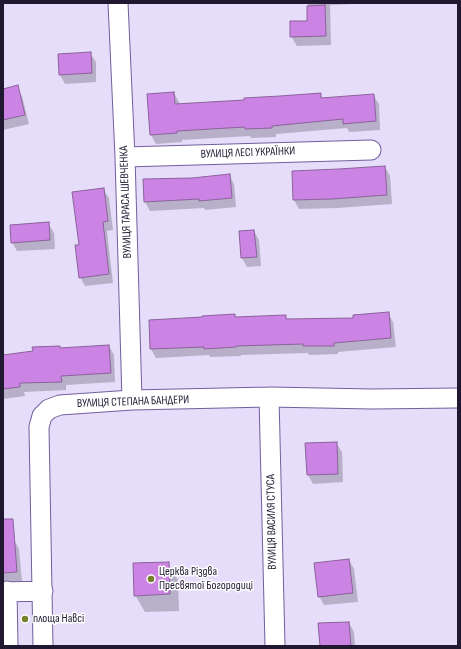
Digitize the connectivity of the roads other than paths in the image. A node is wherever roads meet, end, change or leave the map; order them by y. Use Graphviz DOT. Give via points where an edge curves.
graph roads {
  1 [pos="118,3"];
  2 [pos="371,150"];
  3 [pos="125,157"];
  4 [pos="269,397"];
  5 [pos="458,398"];
  6 [pos="132,400"];
  7 [pos="42,591"];
  8 [pos="5,592"];
  9 [pos="8,646"];
  10 [pos="43,646"];
  11 [pos="275,646"];
  1 -- 3 [label="street, ВУЛИЦЯ ТАРАСА ШЕВЧЕНКА"];
  2 -- 3 [label="street, ВУЛИЦЯ ЛЕСІ УКРАЇНКИ"];
  3 -- 6 [label="street, ВУЛИЦЯ ТАРАСА ШЕВЧЕНКА"];
  4 -- 5 [label="street, ВУЛИЦЯ СТЕПАНА БАНДЕРИ"];
  4 -- 6 [label="street, ВУЛИЦЯ СТЕПАНА БАНДЕРИ"];
  4 -- 11 [label="street, ВУЛИЦЯ ВАСИЛЯ СТУСА"];
  6 -- 7 [label="street, ВУЛИЦЯ СТЕПАНА БАНДЕРИ" via="60,405 49,409 42,416 39,427"];
  7 -- 8 [label="street"];
  7 -- 10 [label="street, ВУЛИЦЯ СТЕПАНА БАНДЕРИ"];
  8 -- 9 [label="street"];
}
